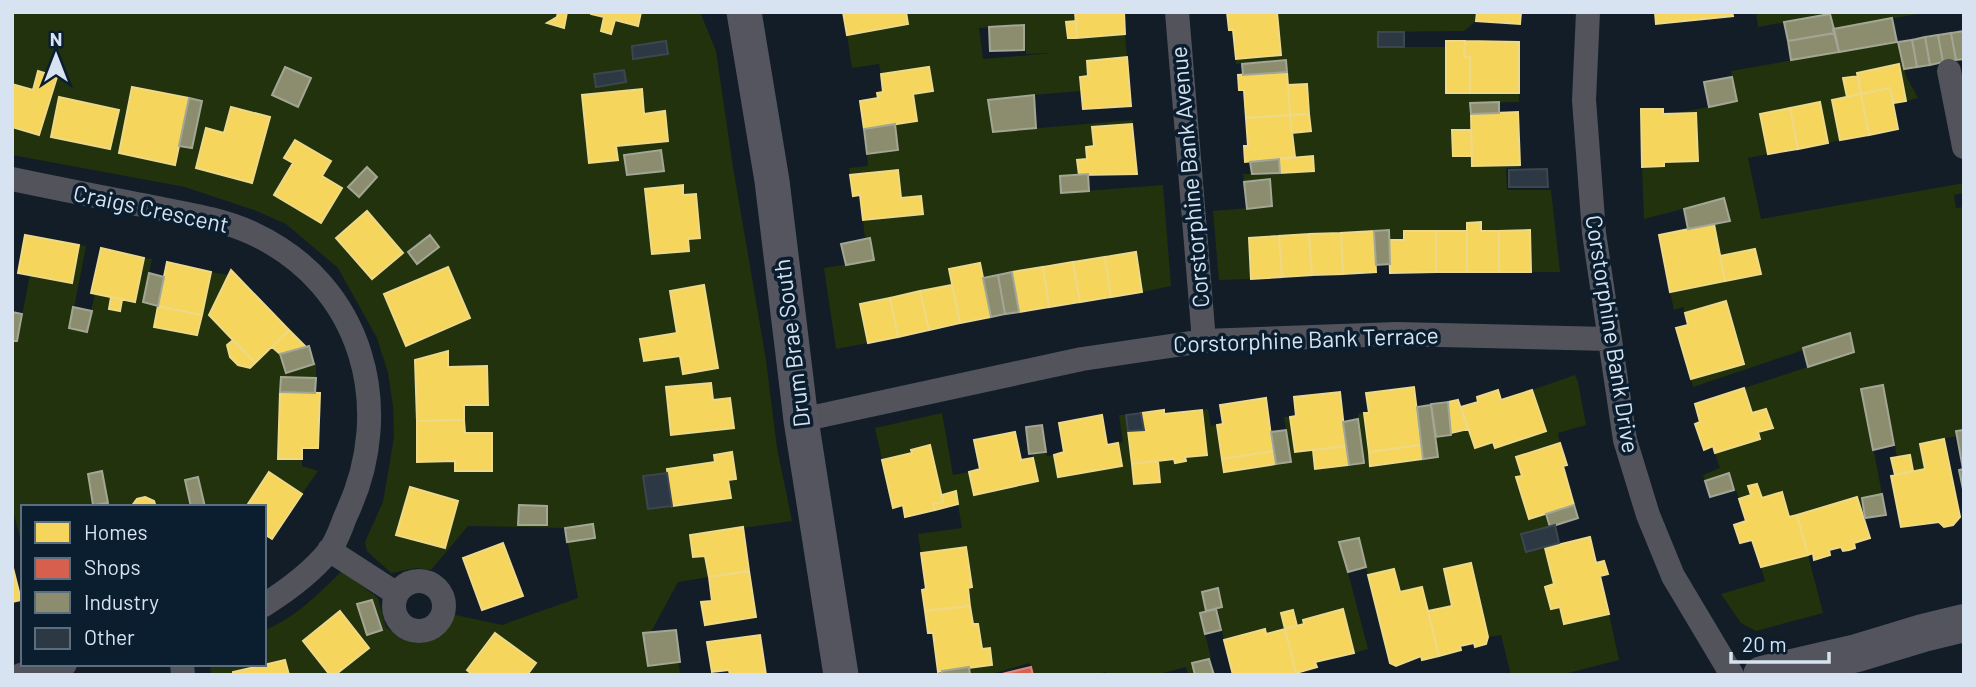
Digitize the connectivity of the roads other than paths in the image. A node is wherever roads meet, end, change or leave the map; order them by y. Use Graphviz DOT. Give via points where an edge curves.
graph roads {
  1 [pos="744,12"];
  2 [pos="1177,12"];
  3 [pos="1588,12"];
  4 [pos="1949,71"];
  5 [pos="1964,147"];
  6 [pos="12,179"];
  7 [pos="1609,339"];
  8 [pos="1204,341"];
  9 [pos="801,421"];
  10 [pos="329,550"];
  11 [pos="397,594"];
  12 [pos="266,604"];
  13 [pos="1964,623"];
  14 [pos="57,666"];
  15 [pos="21,675"];
  16 [pos="841,675"];
  17 [pos="1732,675"];
  18 [pos="1762,675"];
  1 -- 9 [label="main road, Drum Brae South" via="772,181"];
  2 -- 8 [label="street, Corstorphine Bank Avenue"];
  3 -- 7 [label="street, Corstorphine Bank Drive" via="1584,100 1594,233"];
  4 -- 5 [label="street"];
  6 -- 10 [label="street, Craigs Crescent" via="220,221 284,251 324,288 358,347 370,406 365,465"];
  7 -- 8 [label="street, Corstorphine Bank Terrace" via="1397,334"];
  7 -- 17 [label="street, Corstorphine Bank Drive" via="1625,440 1648,515 1673,576"];
  8 -- 9 [label="street, Corstorphine Bank Terrace" via="1082,359"];
  9 -- 16 [label="main road, Drum Brae South"];
  10 -- 11 [label="street"];
  10 -- 12 [label="street, Craigs Crescent"];
  13 -- 18 [label="main road"];
  14 -- 15 [label="street"];
}
